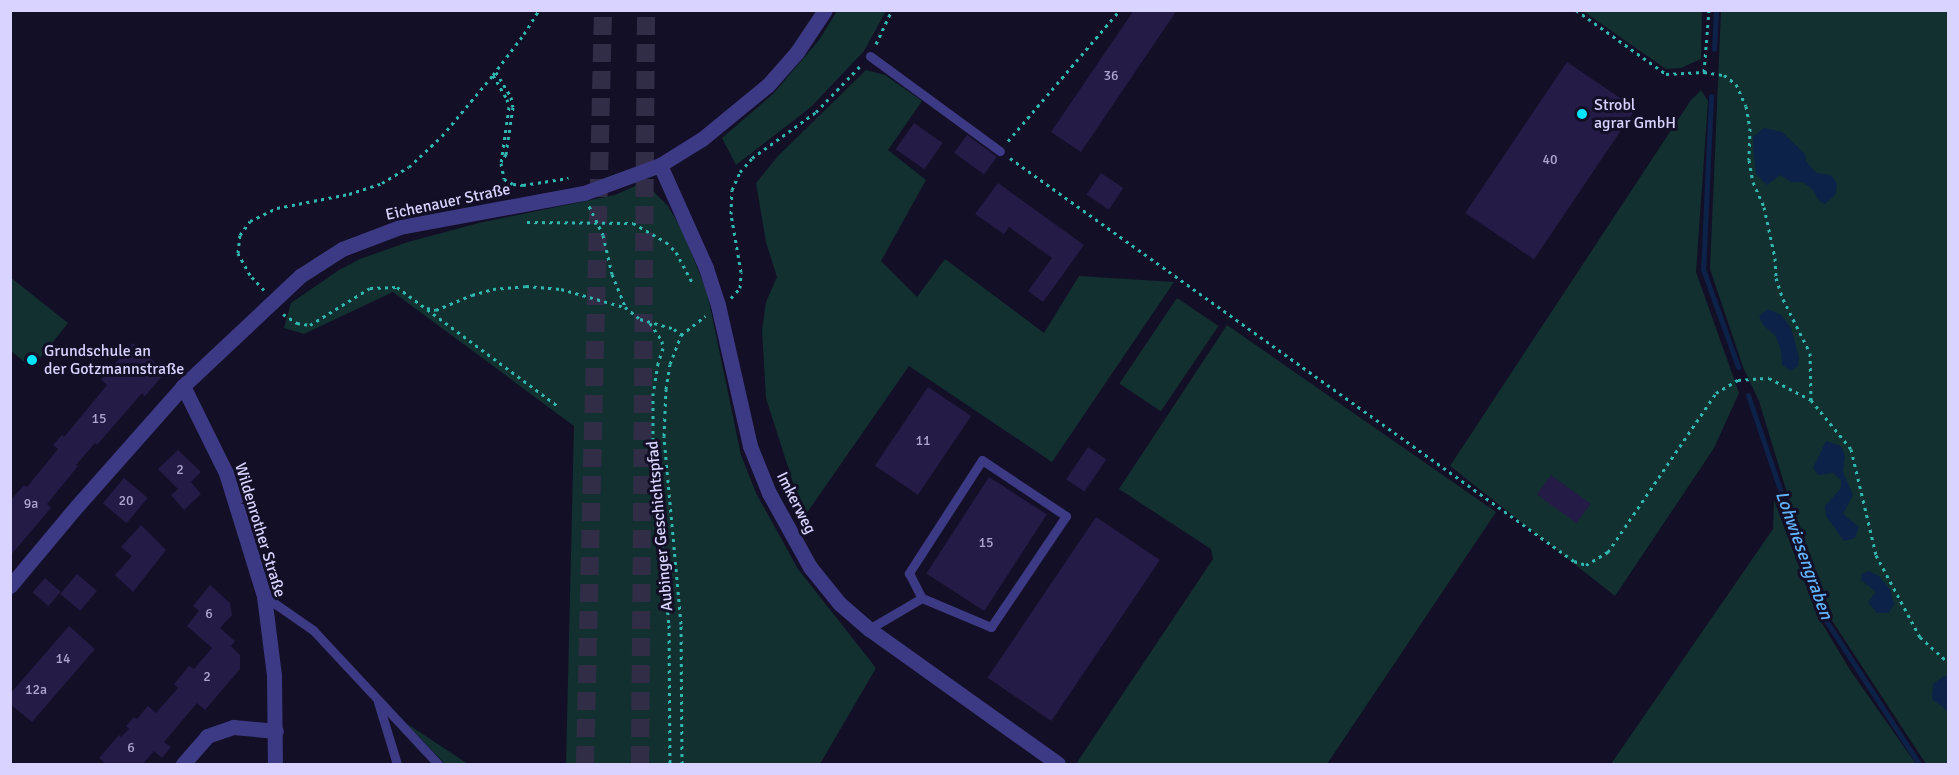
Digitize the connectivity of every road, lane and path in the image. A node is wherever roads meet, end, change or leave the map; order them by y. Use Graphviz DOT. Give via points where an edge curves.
graph roads {
  1 [pos="539,10"];
  2 [pos="825,10"];
  3 [pos="892,10"];
  4 [pos="1120,10"];
  5 [pos="1576,10"];
  6 [pos="1708,10"];
  7 [pos="870,56"];
  8 [pos="1704,72"];
  9 [pos="494,73"];
  10 [pos="1000,151"];
  11 [pos="660,165"];
  12 [pos="584,193"];
  13 [pos="596,220"];
  14 [pos="525,222"];
  15 [pos="698,292"];
  16 [pos="272,301"];
  17 [pos="718,305"];
  18 [pos="625,307"];
  19 [pos="426,308"];
  20 [pos="650,323"];
  21 [pos="681,335"];
  22 [pos="183,386"];
  23 [pos="1811,400"];
  24 [pos="559,407"];
  25 [pos="10,585"];
  26 [pos="264,596"];
  27 [pos="922,598"];
  28 [pos="869,629"];
  29 [pos="1948,662"];
  30 [pos="377,699"];
  31 [pos="276,730"];
  32 [pos="1048,762"];
  33 [pos="183,765"];
  34 [pos="275,765"];
  35 [pos="398,765"];
  36 [pos="438,765"];
  37 [pos="670,765"];
  38 [pos="682,765"];
  1 -- 9 [label="path"];
  2 -- 11 [label="street, Eichenauer Straße" via="797,52 768,85 702,139"];
  3 -- 7 [label="path"];
  4 -- 10 [label="path"];
  5 -- 8 [label="path" via="1666,74"];
  6 -- 8 [label="path"];
  7 -- 10 [label="lane"];
  7 -- 17 [label="path" via="816,112 740,172 732,190 731,214 740,288 736,296"];
  8 -- 23 [label="path" via="1724,75 1736,84 1746,106 1753,182 1764,207 1783,299 1810,353"];
  9 -- 12 [label="path" via="508,107 501,163 504,179 524,185 563,177 574,180"];
  9 -- 16 [label="path" via="442,136 400,173 349,194 277,208 250,221 240,235 238,253"];
  10 -- 23 [label="path" via="1574,561 1586,565 1608,552 1716,393 1738,380 1769,378"];
  11 -- 12 [label="street, Eichenauer Straße"];
  11 -- 17 [label="street, Imkerweg" via="706,268"];
  12 -- 13 [label="path"];
  12 -- 16 [label="street, Eichenauer Straße" via="400,228 342,249 300,276"];
  13 -- 14 [label="path"];
  13 -- 15 [label="path" via="633,223 666,242 676,252"];
  13 -- 18 [label="path"];
  16 -- 19 [label="path" via="297,323 310,325 370,288 382,286 397,286"];
  16 -- 22 [label="street, Eichenauer Straße"];
  17 -- 21 [label="path"];
  17 -- 28 [label="street, Imkerweg" via="750,446 768,493 810,567 839,603"];
  18 -- 19 [label="path" via="561,289 526,286 493,289 436,310"];
  18 -- 20 [label="path"];
  19 -- 24 [label="path"];
  20 -- 21 [label="path" via="674,329"];
  20 -- 37 [label="path" via="663,348 652,393 669,625"];
  21 -- 38 [label="path, Aubinger Geschichtspfad" via="670,364 664,436 681,624"];
  22 -- 25 [label="street, Eichenauer Straße"];
  22 -- 26 [label="street, Wildenrother Straße" via="226,473"];
  23 -- 29 [label="path" via="1851,449 1876,555 1920,637"];
  26 -- 30 [label="lane" via="313,630"];
  26 -- 31 [label="street, Wildenrother Straße"];
  27 -- 27 [label="lane" via="991,627 1066,516 982,460 909,573"];
  27 -- 28 [label="lane"];
  28 -- 32 [label="street, Imkerweg"];
  30 -- 35 [label="lane"];
  30 -- 36 [label="lane"];
  31 -- 33 [label="street" via="233,727 207,736"];
  31 -- 34 [label="street, Wildenrother Straße"];
}
